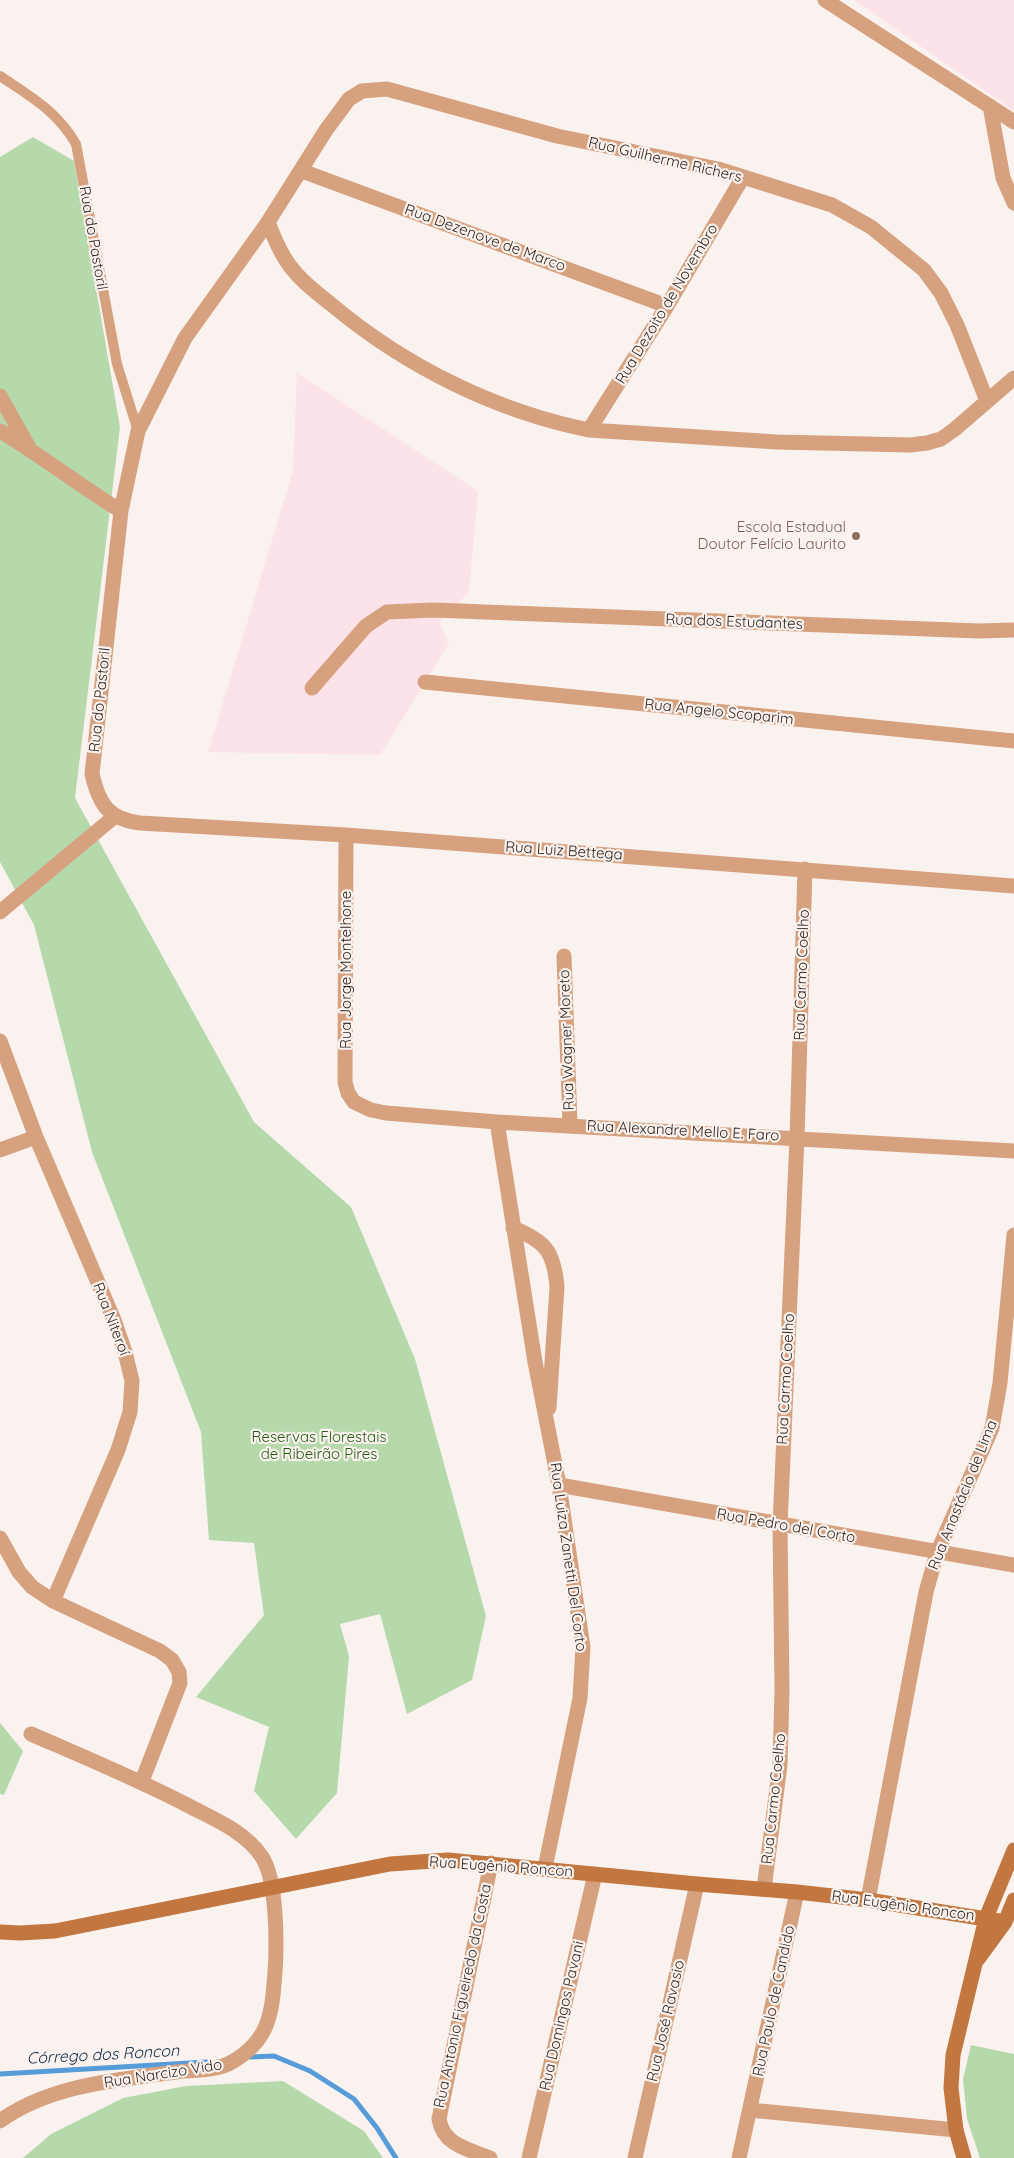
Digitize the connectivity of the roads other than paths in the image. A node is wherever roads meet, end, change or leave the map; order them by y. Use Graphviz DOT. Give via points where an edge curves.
graph roads {
  1 [pos="824,0"];
  2 [pos="0,76"];
  3 [pos="362,92"];
  4 [pos="990,106"];
  5 [pos="1014,122"];
  6 [pos="302,171"];
  7 [pos="743,177"];
  8 [pos="1014,203"];
  9 [pos="268,222"];
  10 [pos="667,306"];
  11 [pos="1014,378"];
  12 [pos="0,396"];
  13 [pos="987,401"];
  14 [pos="589,430"];
  15 [pos="0,431"];
  16 [pos="138,431"];
  17 [pos="31,449"];
  18 [pos="121,511"];
  19 [pos="1014,630"];
  20 [pos="425,682"];
  21 [pos="312,688"];
  22 [pos="1014,741"];
  23 [pos="114,817"];
  24 [pos="346,835"];
  25 [pos="805,869"];
  26 [pos="1014,886"];
  27 [pos="0,912"];
  28 [pos="564,956"];
  29 [pos="0,1040"];
  30 [pos="354,1102"];
  31 [pos="497,1122"];
  32 [pos="570,1125"];
  33 [pos="36,1137"];
  34 [pos="798,1138"];
  35 [pos="0,1150"];
  36 [pos="1014,1151"];
  37 [pos="513,1228"];
  38 [pos="1014,1235"];
  39 [pos="548,1422"];
  40 [pos="559,1485"];
  41 [pos="780,1524"];
  42 [pos="0,1538"];
  43 [pos="937,1553"];
  44 [pos="1014,1565"];
  45 [pos="53,1600"];
  46 [pos="31,1734"];
  47 [pos="142,1782"];
  48 [pos="1014,1850"];
  49 [pos="491,1863"];
  50 [pos="545,1868"];
  51 [pos="595,1874"];
  52 [pos="697,1884"];
  53 [pos="272,1887"];
  54 [pos="764,1889"];
  55 [pos="797,1892"];
  56 [pos="868,1900"];
  57 [pos="1014,1900"];
  58 [pos="986,1918"];
  59 [pos="1005,1922"];
  60 [pos="0,1932"];
  61 [pos="977,1960"];
  62 [pos="750,2110"];
  63 [pos="0,2121"];
  64 [pos="956,2130"];
  65 [pos="490,2158"];
  66 [pos="529,2158"];
  67 [pos="635,2158"];
  68 [pos="739,2158"];
  69 [pos="964,2158"];
  1 -- 4 [label="street"];
  2 -- 16 [label="lane, Rua do Pastoril" via="52,113 65,125 76,144 117,364"];
  3 -- 6 [label="street, Rua do Pastoril" via="349,100"];
  3 -- 7 [label="street, Rua Guilherme Richers" via="386,90 557,136"];
  4 -- 5 [label="street"];
  4 -- 8 [label="street" via="1003,178"];
  6 -- 9 [label="street, Rua do Pastoril"];
  6 -- 10 [label="street, Rua Dezenove de Marco"];
  7 -- 10 [label="street, Rua Dezoito de Novembro"];
  7 -- 13 [label="street, Rua Guilherme Richers" via="832,205 871,227 924,270 941,294 956,325"];
  9 -- 14 [label="street" via="282,255 307,284 397,352 430,372 490,400 534,416"];
  9 -- 16 [label="street, Rua do Pastoril" via="185,338"];
  10 -- 14 [label="street, Rua Dezoito de Novembro"];
  11 -- 13 [label="street"];
  12 -- 17 [label="street"];
  13 -- 14 [label="street" via="941,439 910,444 777,442"];
  15 -- 17 [label="street"];
  16 -- 18 [label="street, Rua do Pastoril"];
  17 -- 18 [label="street" via="55,469"];
  18 -- 23 [label="street, Rua do Pastoril" via="92,774 96,790"];
  19 -- 21 [label="street, Rua dos Estudantes" via="433,610 387,612 366,626"];
  20 -- 22 [label="street, Rua Angelo Scoparim"];
  23 -- 24 [label="street, Rua Luiz Bettega" via="140,823"];
  23 -- 27 [label="street"];
  24 -- 25 [label="street, Rua Luiz Bettega"];
  24 -- 30 [label="street, Rua Jorge Montelhone" via="345,1082"];
  25 -- 26 [label="street, Rua Luiz Bettega"];
  25 -- 34 [label="street, Rua Carmo Coelho"];
  28 -- 32 [label="street, Rua Wagner Moreto"];
  29 -- 33 [label="street, Rua Niteroí"];
  30 -- 31 [label="street, Rua Alexandre Mello E. Faro" via="386,1113"];
  31 -- 32 [label="street, Rua Alexandre Mello E. Faro"];
  31 -- 37 [label="street, Rua Luiza Zanetti Del Corto"];
  32 -- 34 [label="street, Rua Alexandre Mello E. Faro"];
  33 -- 35 [label="street"];
  33 -- 45 [label="street, Rua Niteroí" via="114,1320 132,1381 130,1412 118,1450"];
  34 -- 36 [label="street, Rua Alexandre Mello E. Faro"];
  34 -- 41 [label="street, Rua Carmo Coelho"];
  37 -- 39 [label="street, Rua Luiza Zanetti Del Corto"];
  37 -- 39 [label="street, Rua Luiza Zanetti Del Corto" via="543,1244 552,1257 555,1270"];
  38 -- 43 [label="street, Rua Anastácio de Lima" via="1000,1383 992,1428"];
  39 -- 40 [label="street, Rua Luiza Zanetti Del Corto"];
  40 -- 41 [label="street, Rua Pedro del Corto"];
  40 -- 50 [label="street, Rua Luiza Zanetti Del Corto" via="580,1620 583,1670"];
  41 -- 43 [label="street, Rua Pedro del Corto"];
  41 -- 54 [label="street, Rua Carmo Coelho" via="781,1748"];
  42 -- 45 [label="street" via="19,1572 32,1587"];
  43 -- 44 [label="street, Rua Pedro del Corto"];
  43 -- 56 [label="street, Rua Anastácio de Lima" via="926,1592"];
  45 -- 47 [label="street" via="154,1647 172,1660 179,1672 180,1683"];
  46 -- 47 [label="street, Rua Narcizo Vido"];
  47 -- 53 [label="street, Rua Narcizo Vido" via="227,1826 245,1839 262,1856"];
  48 -- 58 [label="street"];
  49 -- 50 [label="street, Rua Eugênio Roncon"];
  49 -- 53 [label="street, Rua Eugênio Roncon" via="412,1861"];
  49 -- 65 [label="street, Rua Antonio Figueiredo da Costa" via="439,2119 440,2129 447,2139"];
  50 -- 51 [label="street, Rua Eugênio Roncon"];
  51 -- 52 [label="street, Rua Eugênio Roncon"];
  51 -- 66 [label="street, Rua Domingos Pavani"];
  52 -- 54 [label="street, Rua Eugênio Roncon"];
  52 -- 67 [label="street, Rua José Ravasio"];
  53 -- 60 [label="street, Rua Eugênio Roncon" via="55,1931"];
  53 -- 63 [label="street, Rua Narcizo Vido" via="276,1954 272,2002 267,2028 257,2044 230,2063 111,2081 63,2092 13,2112"];
  54 -- 55 [label="street, Rua Eugênio Roncon"];
  55 -- 56 [label="street, Rua Eugênio Roncon"];
  55 -- 62 [label="street, Rua Paulo de Candido"];
  56 -- 58 [label="street, Rua Eugênio Roncon"];
  57 -- 59 [label="street"];
  58 -- 59 [label="street, Rua Eugênio Roncon"];
  58 -- 61 [label="street"];
  59 -- 61 [label="street"];
  61 -- 64 [label="street" via="953,2055 951,2088"];
  62 -- 64 [label="street"];
  62 -- 68 [label="street, Rua Paulo de Candido"];
  64 -- 69 [label="street"];
}
